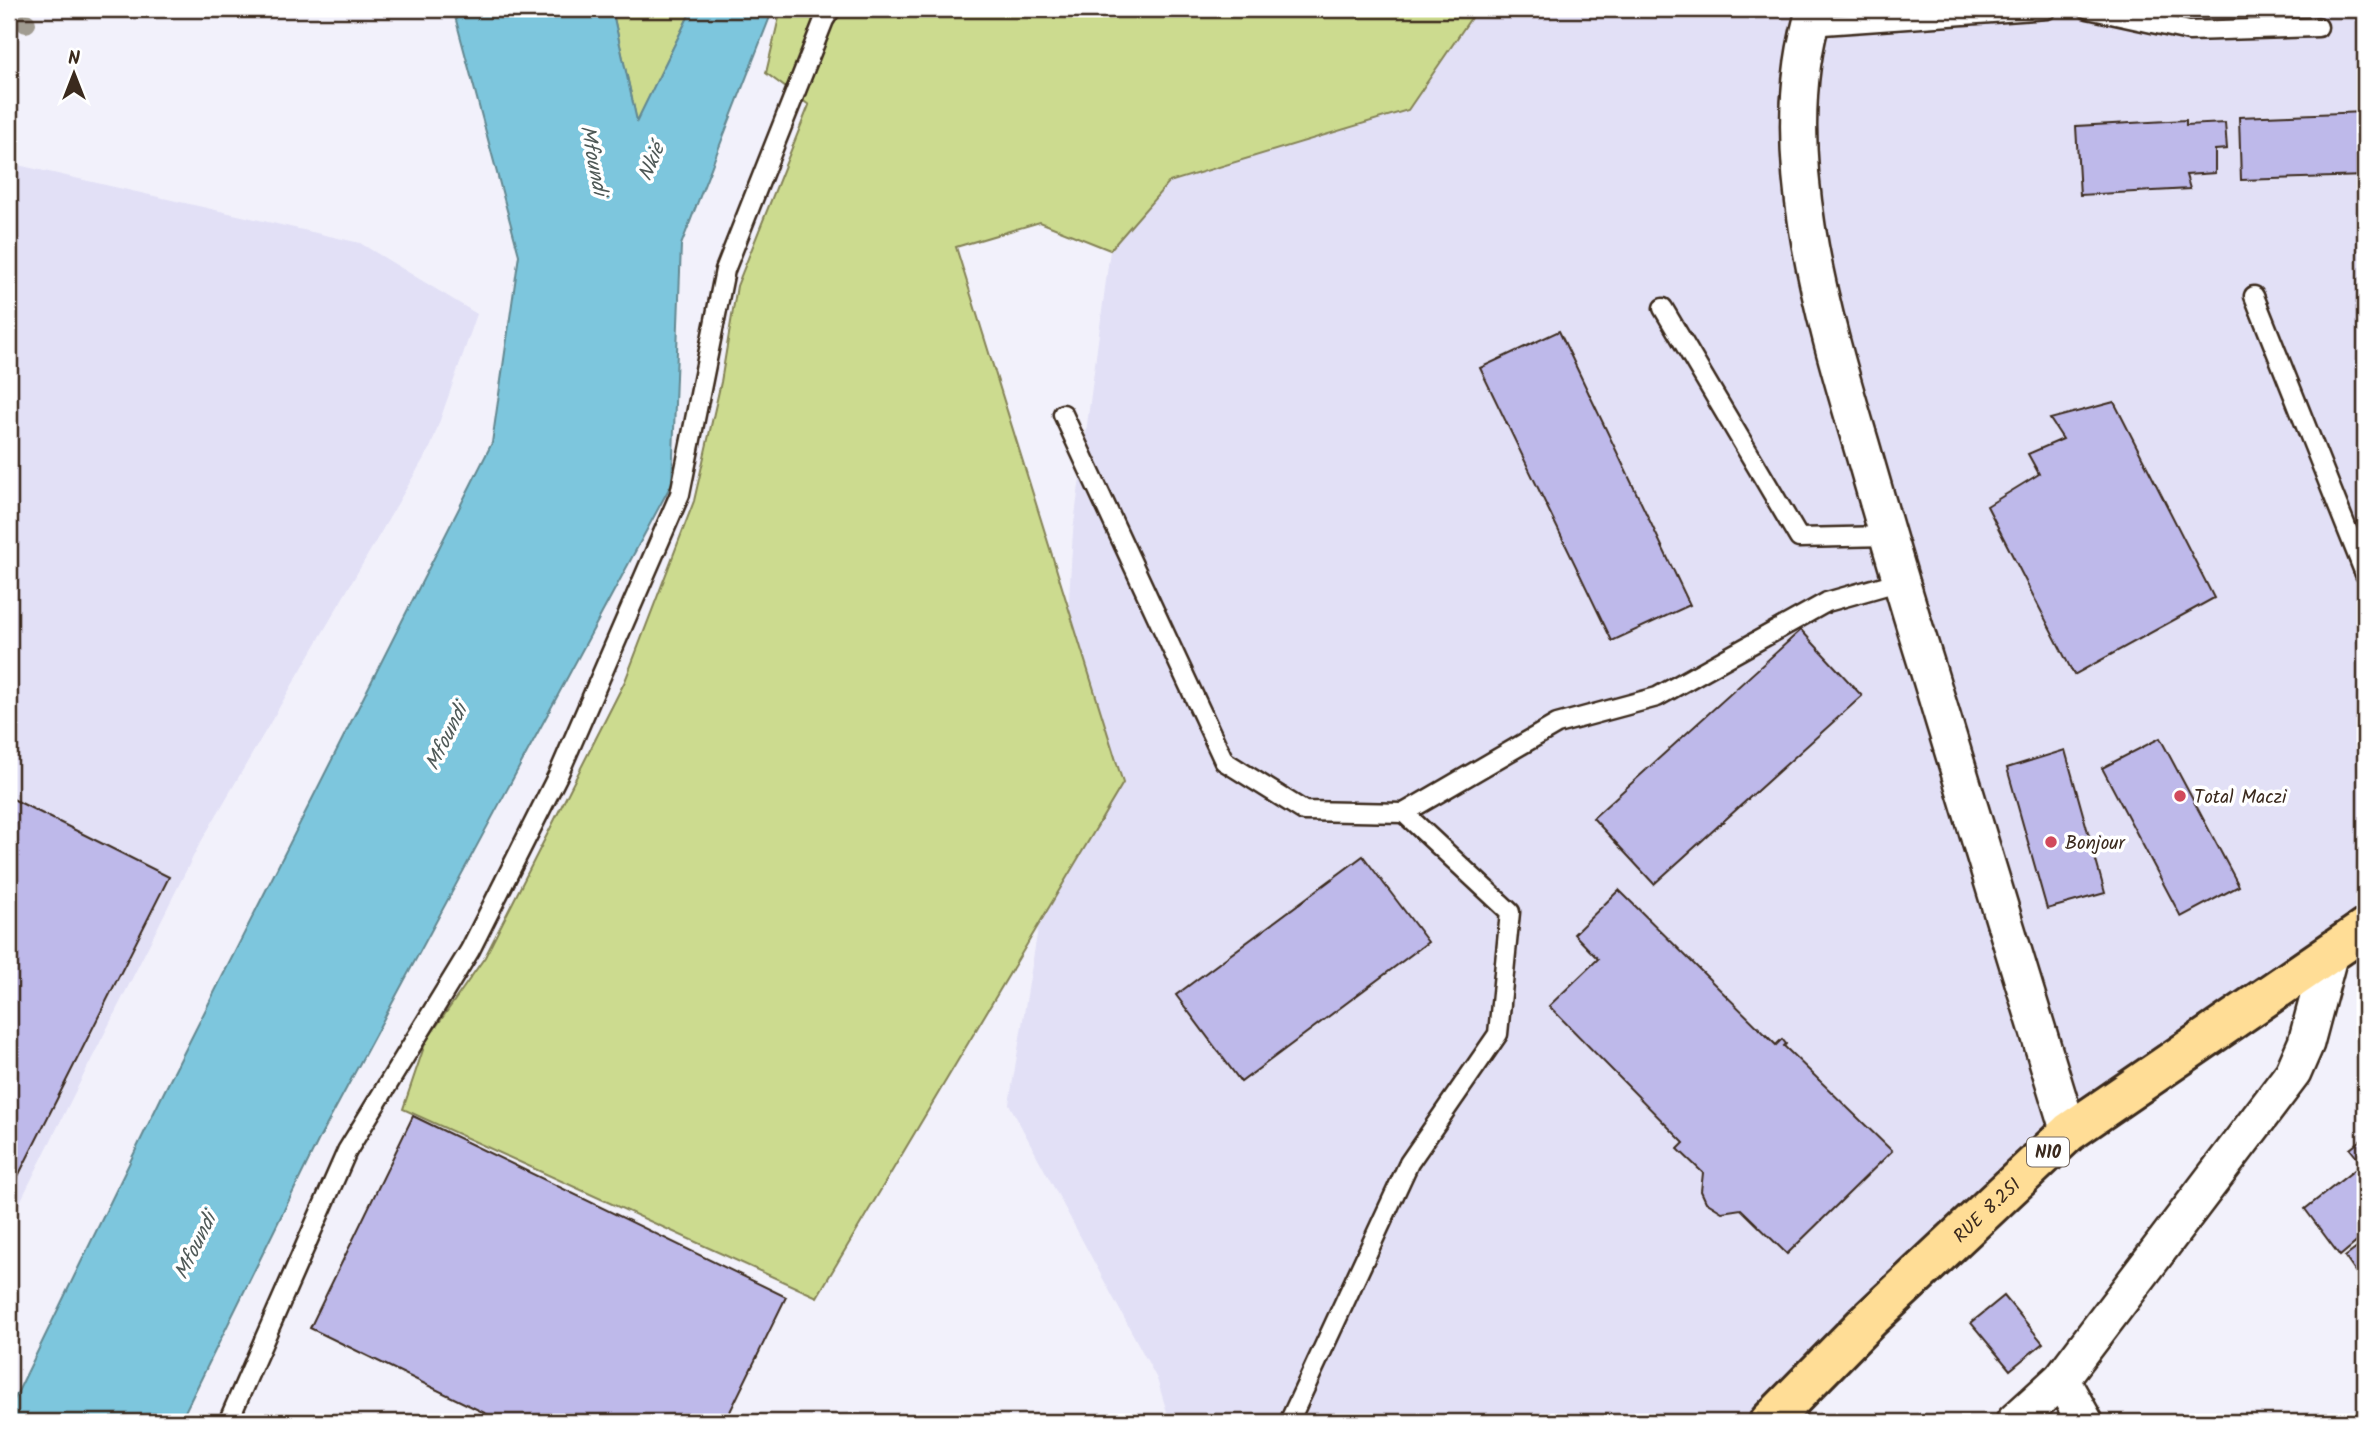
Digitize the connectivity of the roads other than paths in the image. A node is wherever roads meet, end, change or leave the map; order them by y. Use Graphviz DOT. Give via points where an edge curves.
graph roads {
  1 [pos="831,9"];
  2 [pos="2047,9"];
  3 [pos="2088,9"];
  4 [pos="1812,17"];
  5 [pos="2318,27"];
  6 [pos="2254,296"];
  7 [pos="1663,308"];
  8 [pos="1063,414"];
  9 [pos="1887,536"];
  10 [pos="2365,575"];
  11 [pos="1900,581"];
  12 [pos="1404,813"];
  13 [pos="2365,929"];
  14 [pos="2330,953"];
  15 [pos="2069,1132"];
  16 [pos="2062,1379"];
  17 [pos="1774,1420"];
  18 [pos="228,1422"];
  19 [pos="1289,1422"];
  20 [pos="2014,1422"];
  21 [pos="2085,1422"];
  1 -- 18 [label="lane" via="725,270 680,494 559,773 470,950 347,1151"];
  2 -- 4 [label="lane"];
  3 -- 5 [label="lane" via="2189,31"];
  4 -- 9 [label="street" via="1800,98 1801,169 1811,257"];
  6 -- 10 [label="lane"];
  7 -- 9 [label="lane" via="1799,538"];
  8 -- 12 [label="lane" via="1224,761 1304,811"];
  9 -- 11 [label="street"];
  11 -- 12 [label="lane" via="1827,602 1657,697 1558,724"];
  11 -- 15 [label="street"];
  12 -- 19 [label="lane" via="1510,912 1498,1034 1409,1163"];
  13 -- 14 [label="highway, RUE 8.251 / N10"];
  14 -- 15 [label="highway, RUE 8.251 / N10"];
  14 -- 16 [label="street" via="2306,1043 2293,1073"];
  15 -- 17 [label="highway, RUE 8.251 / N10" via="1868,1320"];
  16 -- 20 [label="street"];
  16 -- 21 [label="street"];
}
